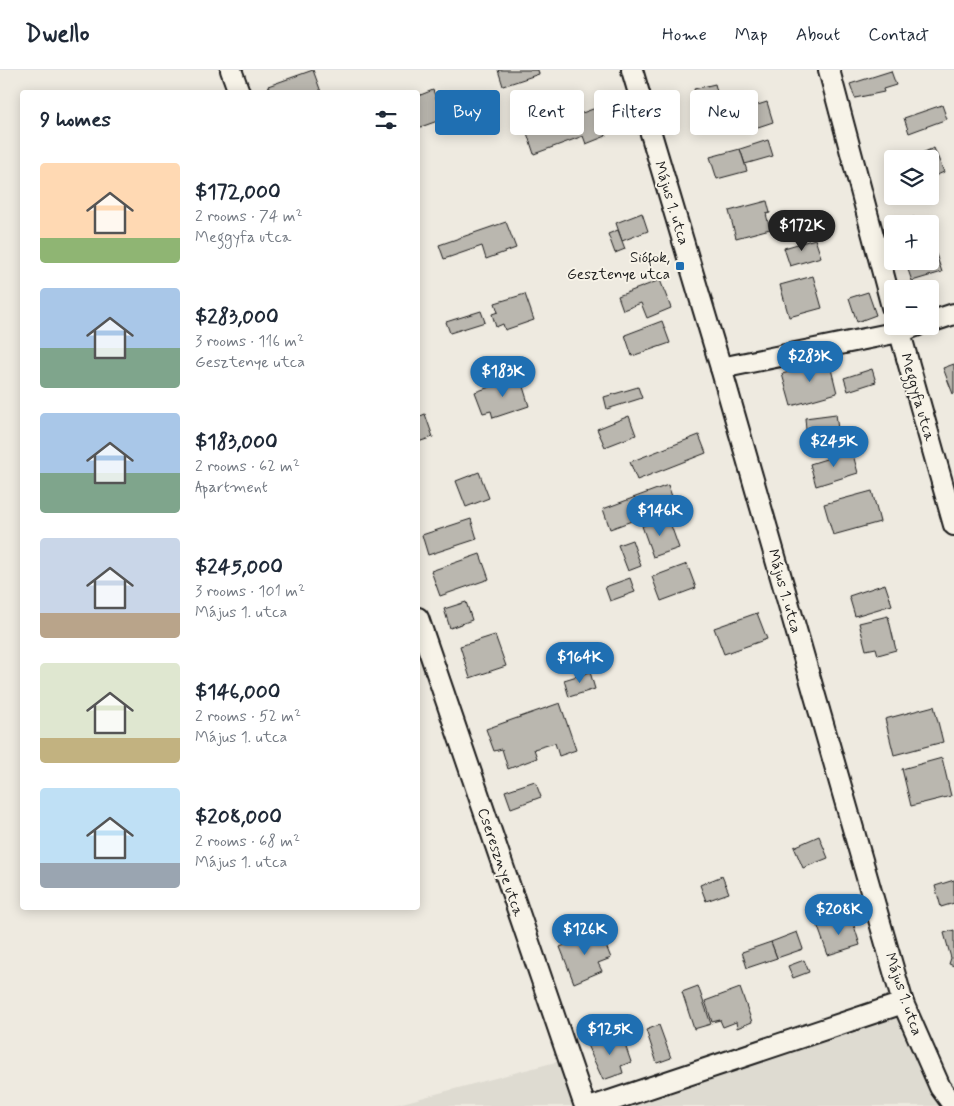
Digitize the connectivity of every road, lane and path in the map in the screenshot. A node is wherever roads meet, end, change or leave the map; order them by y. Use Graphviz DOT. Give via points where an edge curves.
graph roads {
  1 [pos="231,70"];
  2 [pos="632,70"];
  3 [pos="829,70"];
  4 [pos="238,90"];
  5 [pos="885,280"];
  6 [pos="954,314"];
  7 [pos="939,319"];
  8 [pos="884,332"];
  9 [pos="906,335"];
  10 [pos="721,368"];
  11 [pos="954,525"];
  12 [pos="420,624"];
  13 [pos="903,1003"];
  14 [pos="950,1104"];
  15 [pos="585,1106"];
  16 [pos="595,1106"];
  1 -- 4 [label="street"];
  2 -- 10 [label="street, Május 1. utca"];
  3 -- 5 [label="street"];
  6 -- 7 [label="street"];
  8 -- 10 [label="street"];
  9 -- 11 [label="street, Meggyfa utca"];
  10 -- 13 [label="street, Május 1. utca"];
  12 -- 15 [label="street, Cseresznye utca"];
  13 -- 14 [label="street, Május 1. utca"];
  13 -- 16 [label="street"];
}
